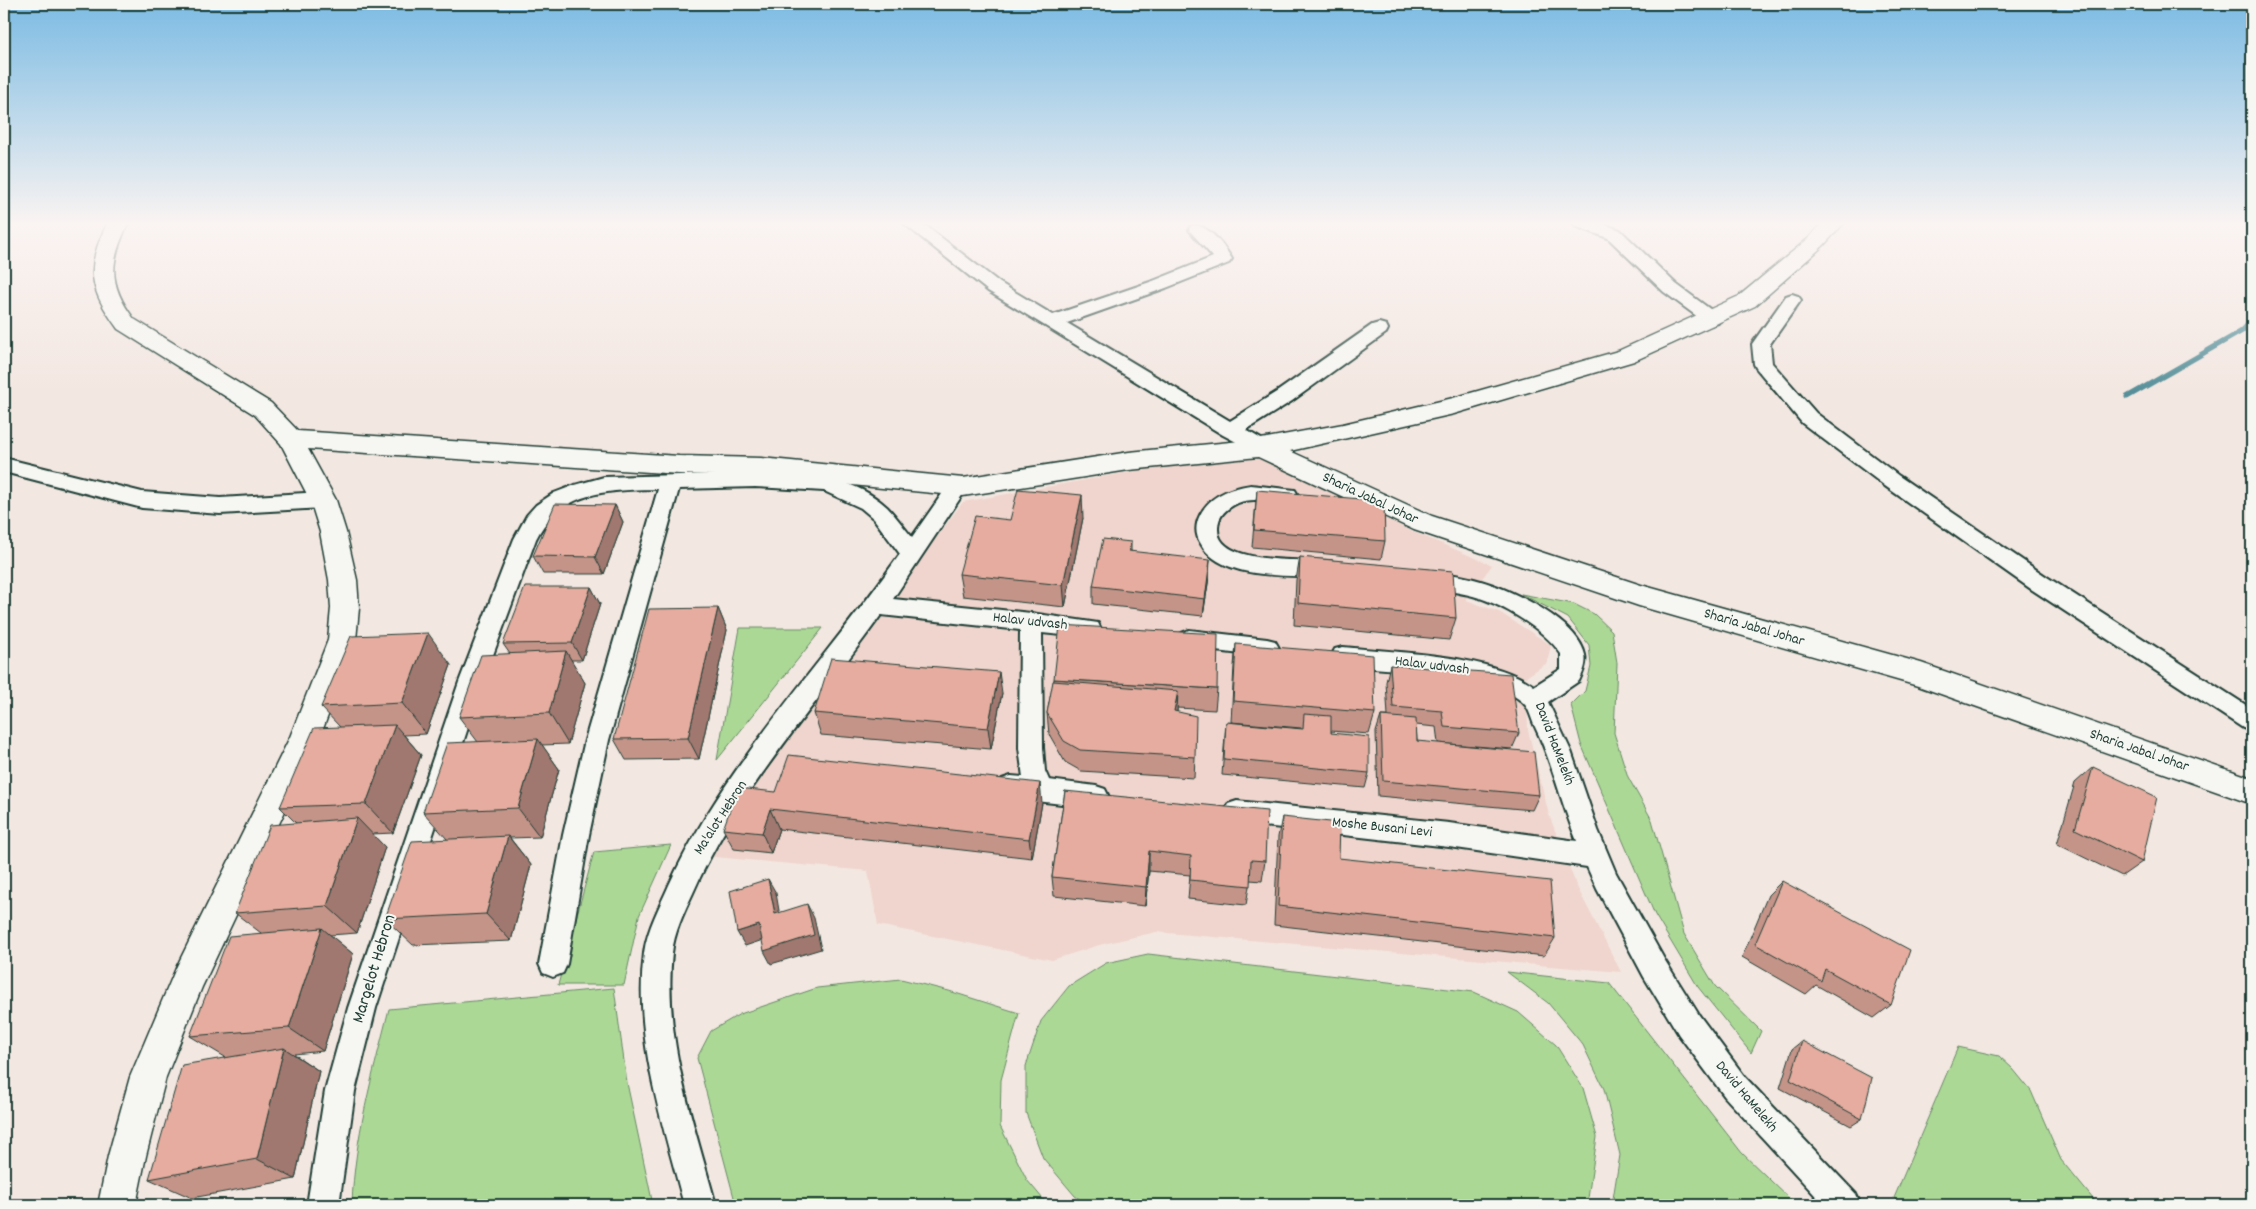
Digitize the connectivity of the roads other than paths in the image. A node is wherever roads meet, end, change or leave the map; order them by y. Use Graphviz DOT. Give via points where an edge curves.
graph roads {
  1 [pos="102,278"];
  2 [pos="982,278"];
  3 [pos="1177,278"];
  4 [pos="1660,278"];
  5 [pos="1773,278"];
  6 [pos="1792,300"];
  7 [pos="1712,319"];
  8 [pos="1051,322"];
  9 [pos="1379,329"];
  10 [pos="1230,430"];
  11 [pos="292,439"];
  12 [pos="1261,448"];
  13 [pos="4,465"];
  14 [pos="671,482"];
  15 [pos="958,486"];
  16 [pos="1321,498"];
  17 [pos="323,500"];
  18 [pos="912,553"];
  19 [pos="1351,571"];
  20 [pos="1400,574"];
  21 [pos="876,606"];
  22 [pos="1031,622"];
  23 [pos="1108,630"];
  24 [pos="1166,637"];
  25 [pos="1292,650"];
  26 [pos="1320,654"];
  27 [pos="1534,699"];
  28 [pos="2252,721"];
  29 [pos="992,785"];
  30 [pos="1041,791"];
  31 [pos="2252,791"];
  32 [pos="1118,799"];
  33 [pos="1216,810"];
  34 [pos="1596,856"];
  35 [pos="553,964"];
  36 [pos="117,1205"];
  37 [pos="323,1205"];
  38 [pos="700,1205"];
  39 [pos="1845,1205"];
  1 -- 11 [label="street" via="112,307 126,324 263,409"];
  2 -- 8 [label="street"];
  3 -- 8 [label="street"];
  4 -- 7 [label="street"];
  5 -- 7 [label="street" via="1747,301"];
  6 -- 28 [label="street" via="1761,344 1763,364 1809,418 1892,481 2031,577"];
  7 -- 12 [label="street" via="1626,356 1454,406"];
  8 -- 10 [label="street"];
  9 -- 10 [label="street" via="1286,396"];
  10 -- 12 [label="street"];
  11 -- 15 [label="street" via="679,466 761,467"];
  11 -- 17 [label="street"];
  12 -- 15 [label="street" via="1129,461"];
  12 -- 31 [label="street, Sharia Jabal Johar" via="1423,523 1639,595 1921,675"];
  13 -- 17 [label="street" via="142,500 220,506"];
  14 -- 18 [label="street, Margelot Hebron" via="755,480 825,484 868,503"];
  14 -- 35 [label="street" via="605,708 576,829"];
  14 -- 37 [label="street, Margelot Hebron" via="614,483 567,496 536,518 525,539 471,682 362,1008 340,1091"];
  15 -- 18 [label="street, Ma'alot Hebron"];
  16 -- 19 [label="street" via="1248,492 1229,499 1216,506 1208,519 1210,544 1223,555 1244,563"];
  17 -- 36 [label="street" via="343,580 342,640 305,737 188,980 148,1077"];
  18 -- 21 [label="street, Ma'alot Hebron"];
  20 -- 27 [label="street, David HaMelekh" via="1482,590 1540,619 1572,651 1574,663 1571,674"];
  21 -- 22 [label="street, Halav udvash"];
  21 -- 38 [label="street, Ma'alot Hebron" via="730,800 689,866 659,950 656,987 659,1025 669,1082"];
  22 -- 23 [label="street, Halav udvash"];
  22 -- 30 [label="street" via="1031,748"];
  24 -- 25 [label="street"];
  26 -- 27 [label="street, Halav udvash" via="1472,670 1503,679 1522,688"];
  27 -- 34 [label="street, David HaMelekh" via="1559,751"];
  29 -- 30 [label="street"];
  30 -- 32 [label="street"];
  33 -- 34 [label="street, Moshe Busani Levi" via="1449,835"];
  34 -- 39 [label="street, David HaMelekh" via="1654,968 1689,1025 1735,1087"];
}
